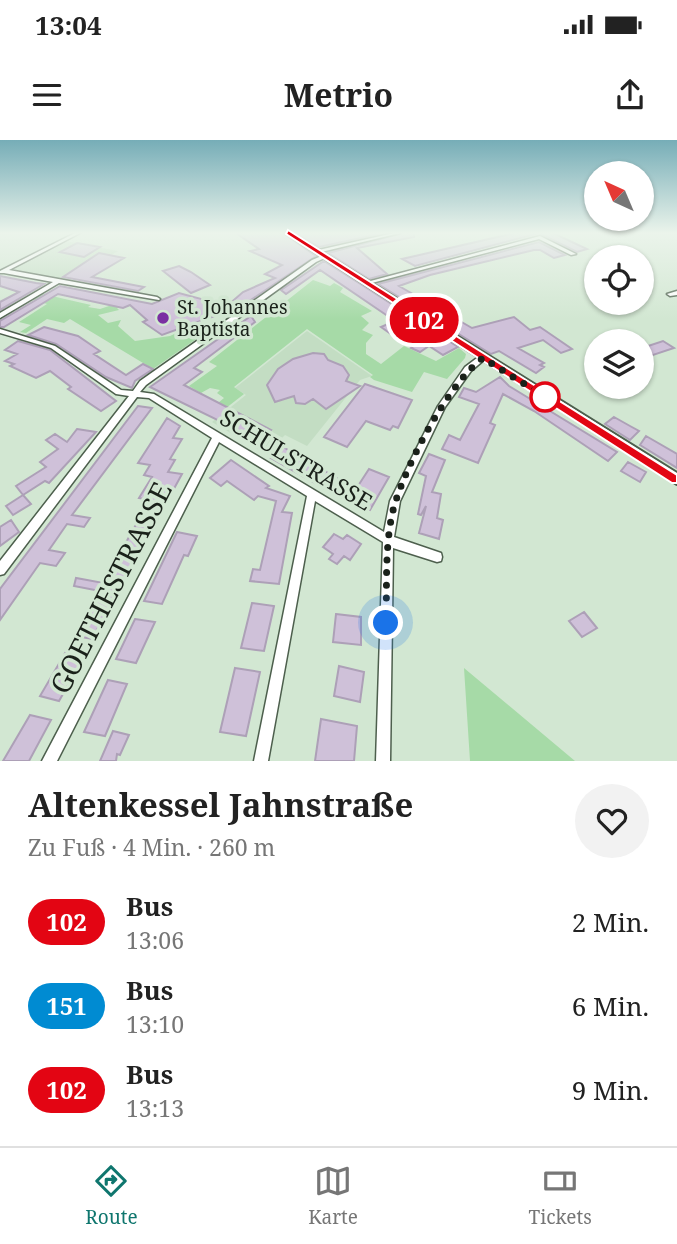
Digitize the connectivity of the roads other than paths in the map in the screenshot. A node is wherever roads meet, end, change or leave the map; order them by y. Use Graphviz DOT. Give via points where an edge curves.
graph roads {
  1 [pos="21,262"];
  2 [pos="313,262"];
  3 [pos="335,262"];
  4 [pos="446,262"];
  5 [pos="1,272"];
  6 [pos="57,282"];
  7 [pos="366,283"];
  8 [pos="157,299"];
  9 [pos="0,316"];
  10 [pos="0,331"];
  11 [pos="483,358"];
  12 [pos="136,394"];
  13 [pos="217,437"];
  14 [pos="677,479"];
  15 [pos="312,494"];
  16 [pos="388,540"];
  17 [pos="437,557"];
  18 [pos="0,570"];
  19 [pos="49,761"];
  20 [pos="261,761"];
  21 [pos="383,761"];
  1 -- 5 [label="street"];
  2 -- 12 [label="street" via="144,383"];
  3 -- 7 [label="street"];
  4 -- 7 [label="street"];
  5 -- 6 [label="street"];
  6 -- 8 [label="street"];
  6 -- 9 [label="street"];
  7 -- 11 [label="street"];
  10 -- 12 [label="street, SCHULSTRASSE" via="53,347 118,392"];
  11 -- 14 [label="street"];
  11 -- 16 [label="street" via="468,369 442,406 395,501"];
  12 -- 13 [label="street, SCHULSTRASSE" via="151,396"];
  12 -- 18 [label="street"];
  13 -- 15 [label="street, SCHULSTRASSE"];
  13 -- 19 [label="street, GOETHESTRASSE"];
  15 -- 16 [label="street, SCHULSTRASSE"];
  15 -- 20 [label="street"];
  16 -- 17 [label="street, SCHULSTRASSE"];
  16 -- 21 [label="street"];
}
